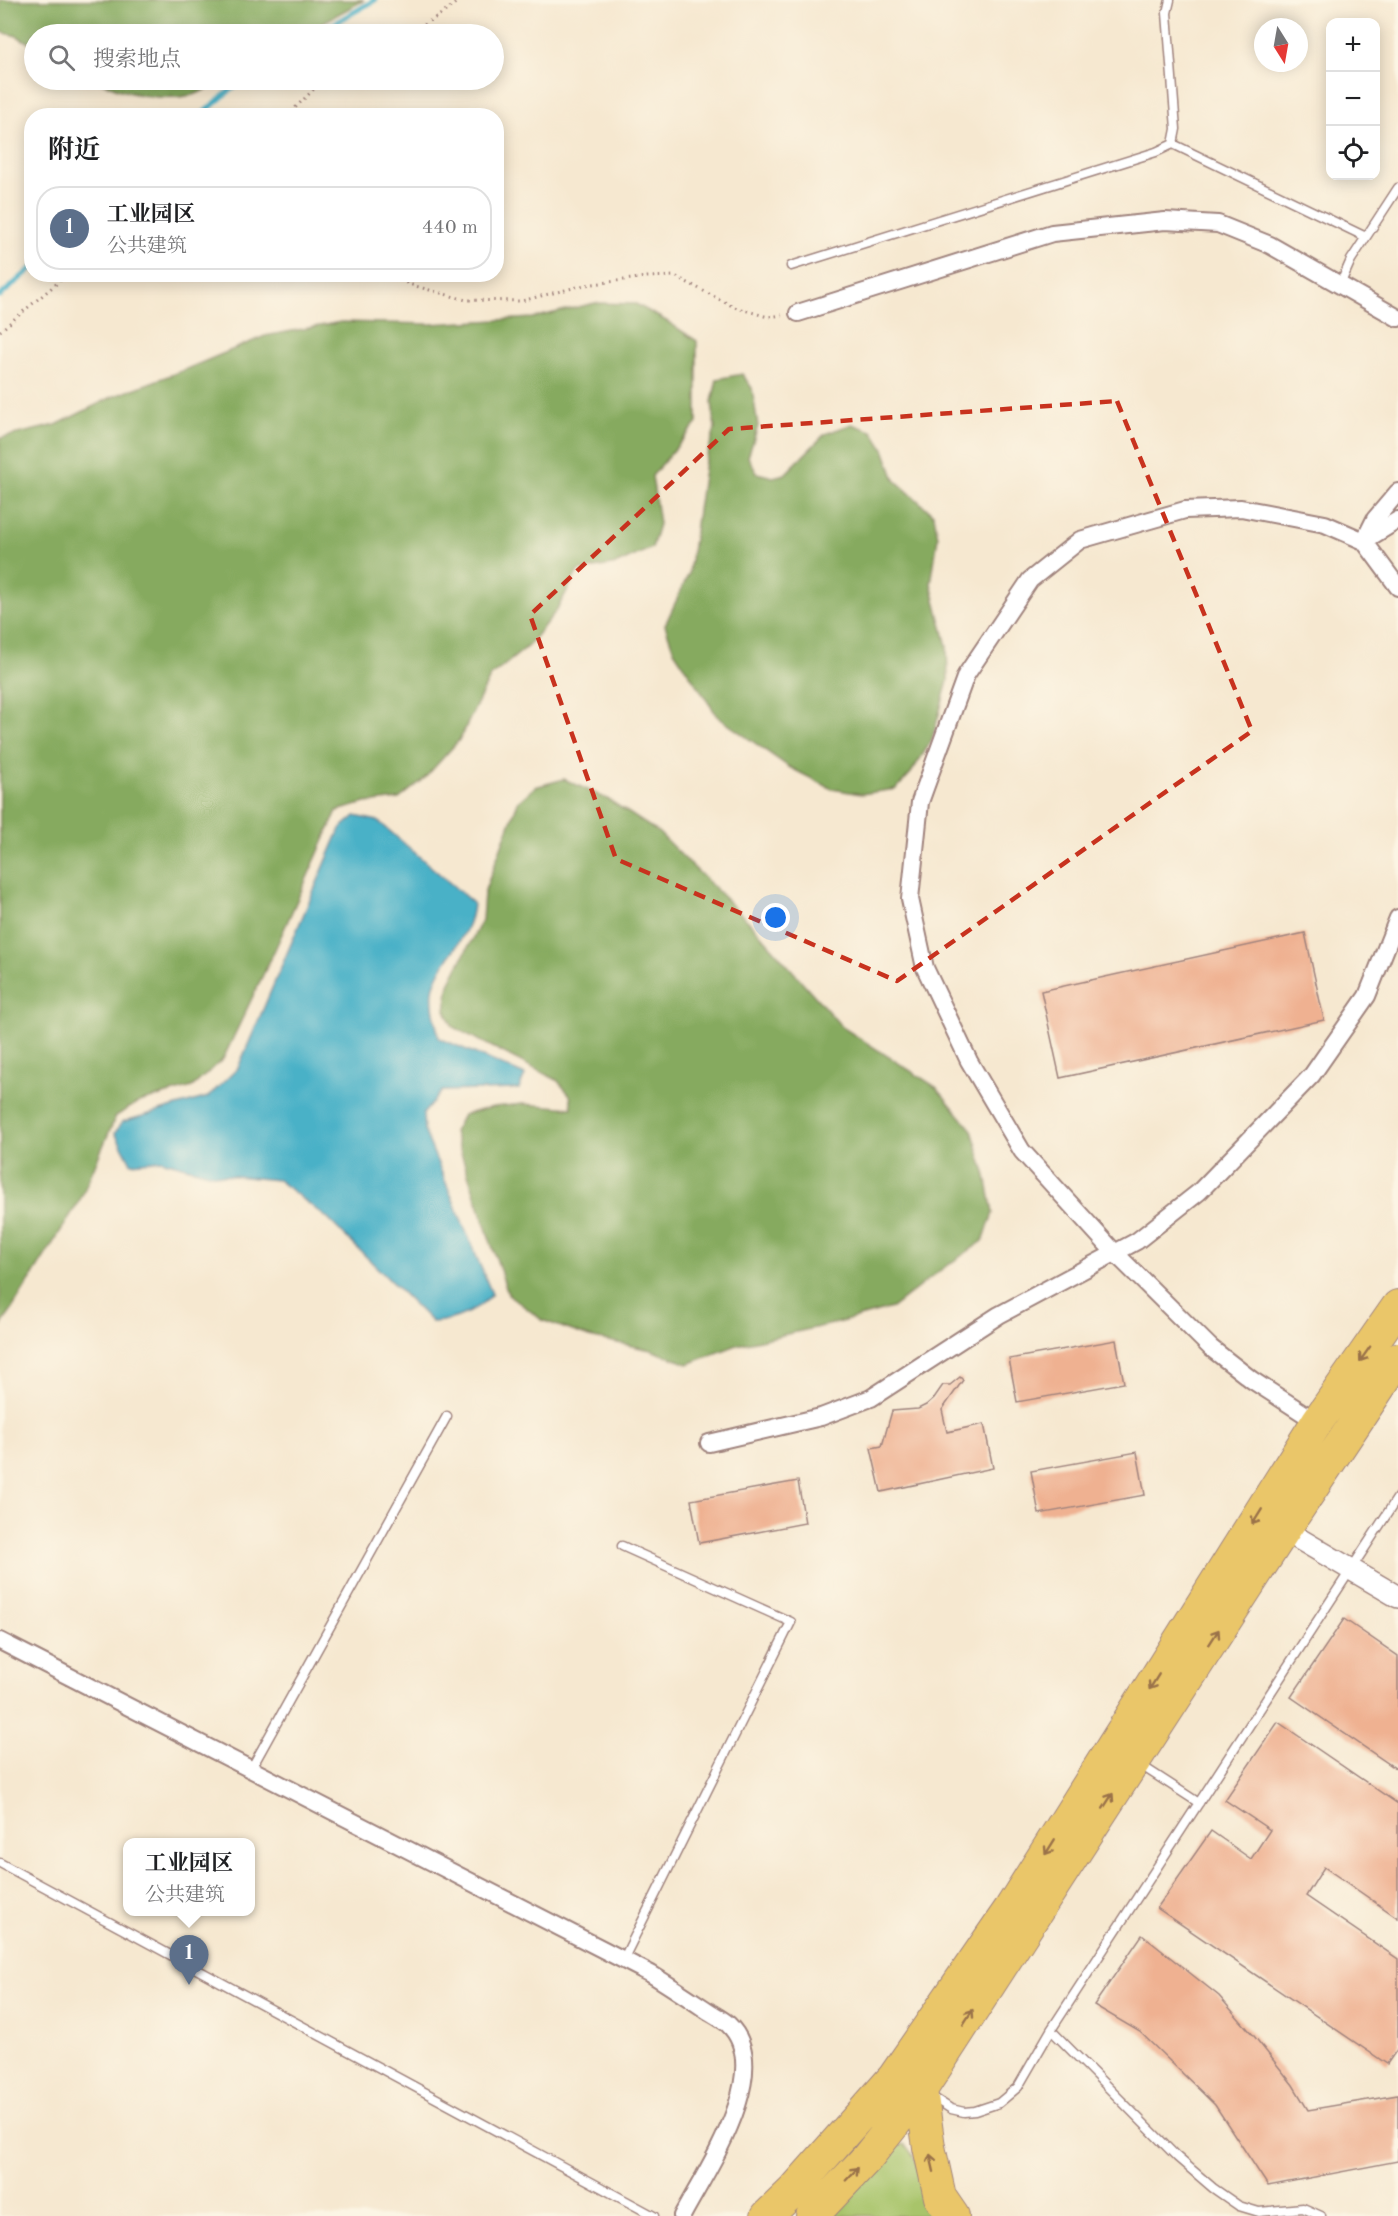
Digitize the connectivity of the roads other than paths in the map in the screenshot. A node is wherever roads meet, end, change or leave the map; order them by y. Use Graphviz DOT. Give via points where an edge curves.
graph roads {
  1 [pos="1170,0"];
  2 [pos="1173,144"];
  3 [pos="1398,188"];
  4 [pos="1366,237"];
  5 [pos="791,266"];
  6 [pos="1340,285"];
  7 [pos="798,313"];
  8 [pos="1398,318"];
  9 [pos="1398,492"];
  10 [pos="1398,520"];
  11 [pos="1364,541"];
  12 [pos="1398,587"];
  13 [pos="1398,918"];
  14 [pos="1115,1253"];
  15 [pos="1398,1306"];
  16 [pos="1398,1359"];
  17 [pos="447,1416"];
  18 [pos="1317,1422"];
  19 [pos="710,1443"];
  20 [pos="1398,1497"];
  21 [pos="1284,1530"];
  22 [pos="622,1546"];
  23 [pos="1351,1569"];
  24 [pos="1398,1597"];
  25 [pos="0,1641"];
  26 [pos="1134,1761"];
  27 [pos="251,1769"];
  28 [pos="1199,1803"];
  29 [pos="0,1863"];
  30 [pos="623,1960"];
  31 [pos="1051,2030"];
  32 [pos="921,2090"];
  33 [pos="654,2216"];
  34 [pos="682,2216"];
  35 [pos="767,2216"];
  36 [pos="812,2216"];
  37 [pos="953,2216"];
  38 [pos="1321,2216"];
  1 -- 2 [label="lane" via="1167,13 1176,129"];
  2 -- 4 [label="lane"];
  2 -- 5 [label="lane"];
  3 -- 4 [label="lane"];
  4 -- 6 [label="lane"];
  6 -- 7 [label="street" via="1270,245 1218,224 1165,221 1052,233"];
  6 -- 8 [label="street"];
  9 -- 11 [label="street"];
  10 -- 11 [label="street"];
  11 -- 12 [label="street"];
  11 -- 14 [label="street" via="1325,524 1241,508 1185,510 1080,540 1030,580 966,675 920,802 910,899 925,968 969,1061 1023,1151"];
  13 -- 14 [label="street" via="1367,996 1312,1075 1199,1192 1137,1241"];
  14 -- 18 [label="street" via="1212,1348 1252,1380"];
  14 -- 19 [label="street" via="999,1315 871,1398 821,1417"];
  15 -- 18 [label="highway, one-way"];
  16 -- 21 [label="highway"];
  17 -- 27 [label="lane"];
  18 -- 35 [label="highway, one-way" via="1010,1909 894,2077 794,2191"];
  20 -- 23 [label="lane"];
  21 -- 23 [label="street"];
  26 -- 21 [label="highway, one-way"];
  22 -- 30 [label="lane" via="791,1622"];
  23 -- 24 [label="street"];
  23 -- 28 [label="lane"];
  25 -- 27 [label="street"];
  26 -- 28 [label="lane"];
  32 -- 26 [label="highway, one-way"];
  27 -- 30 [label="street"];
  28 -- 31 [label="lane"];
  29 -- 33 [label="lane"];
  30 -- 34 [label="street" via="728,2025 740,2042 744,2067 742,2094 730,2127"];
  31 -- 32 [label="lane" via="1018,2087 999,2103 964,2112 951,2109"];
  31 -- 38 [label="lane" via="1177,2157 1239,2206 1259,2212 1303,2208"];
  36 -- 32 [label="highway, one-way" via="867,2158"];
  37 -- 32 [label="highway, one-way" via="940,2197"];
}
